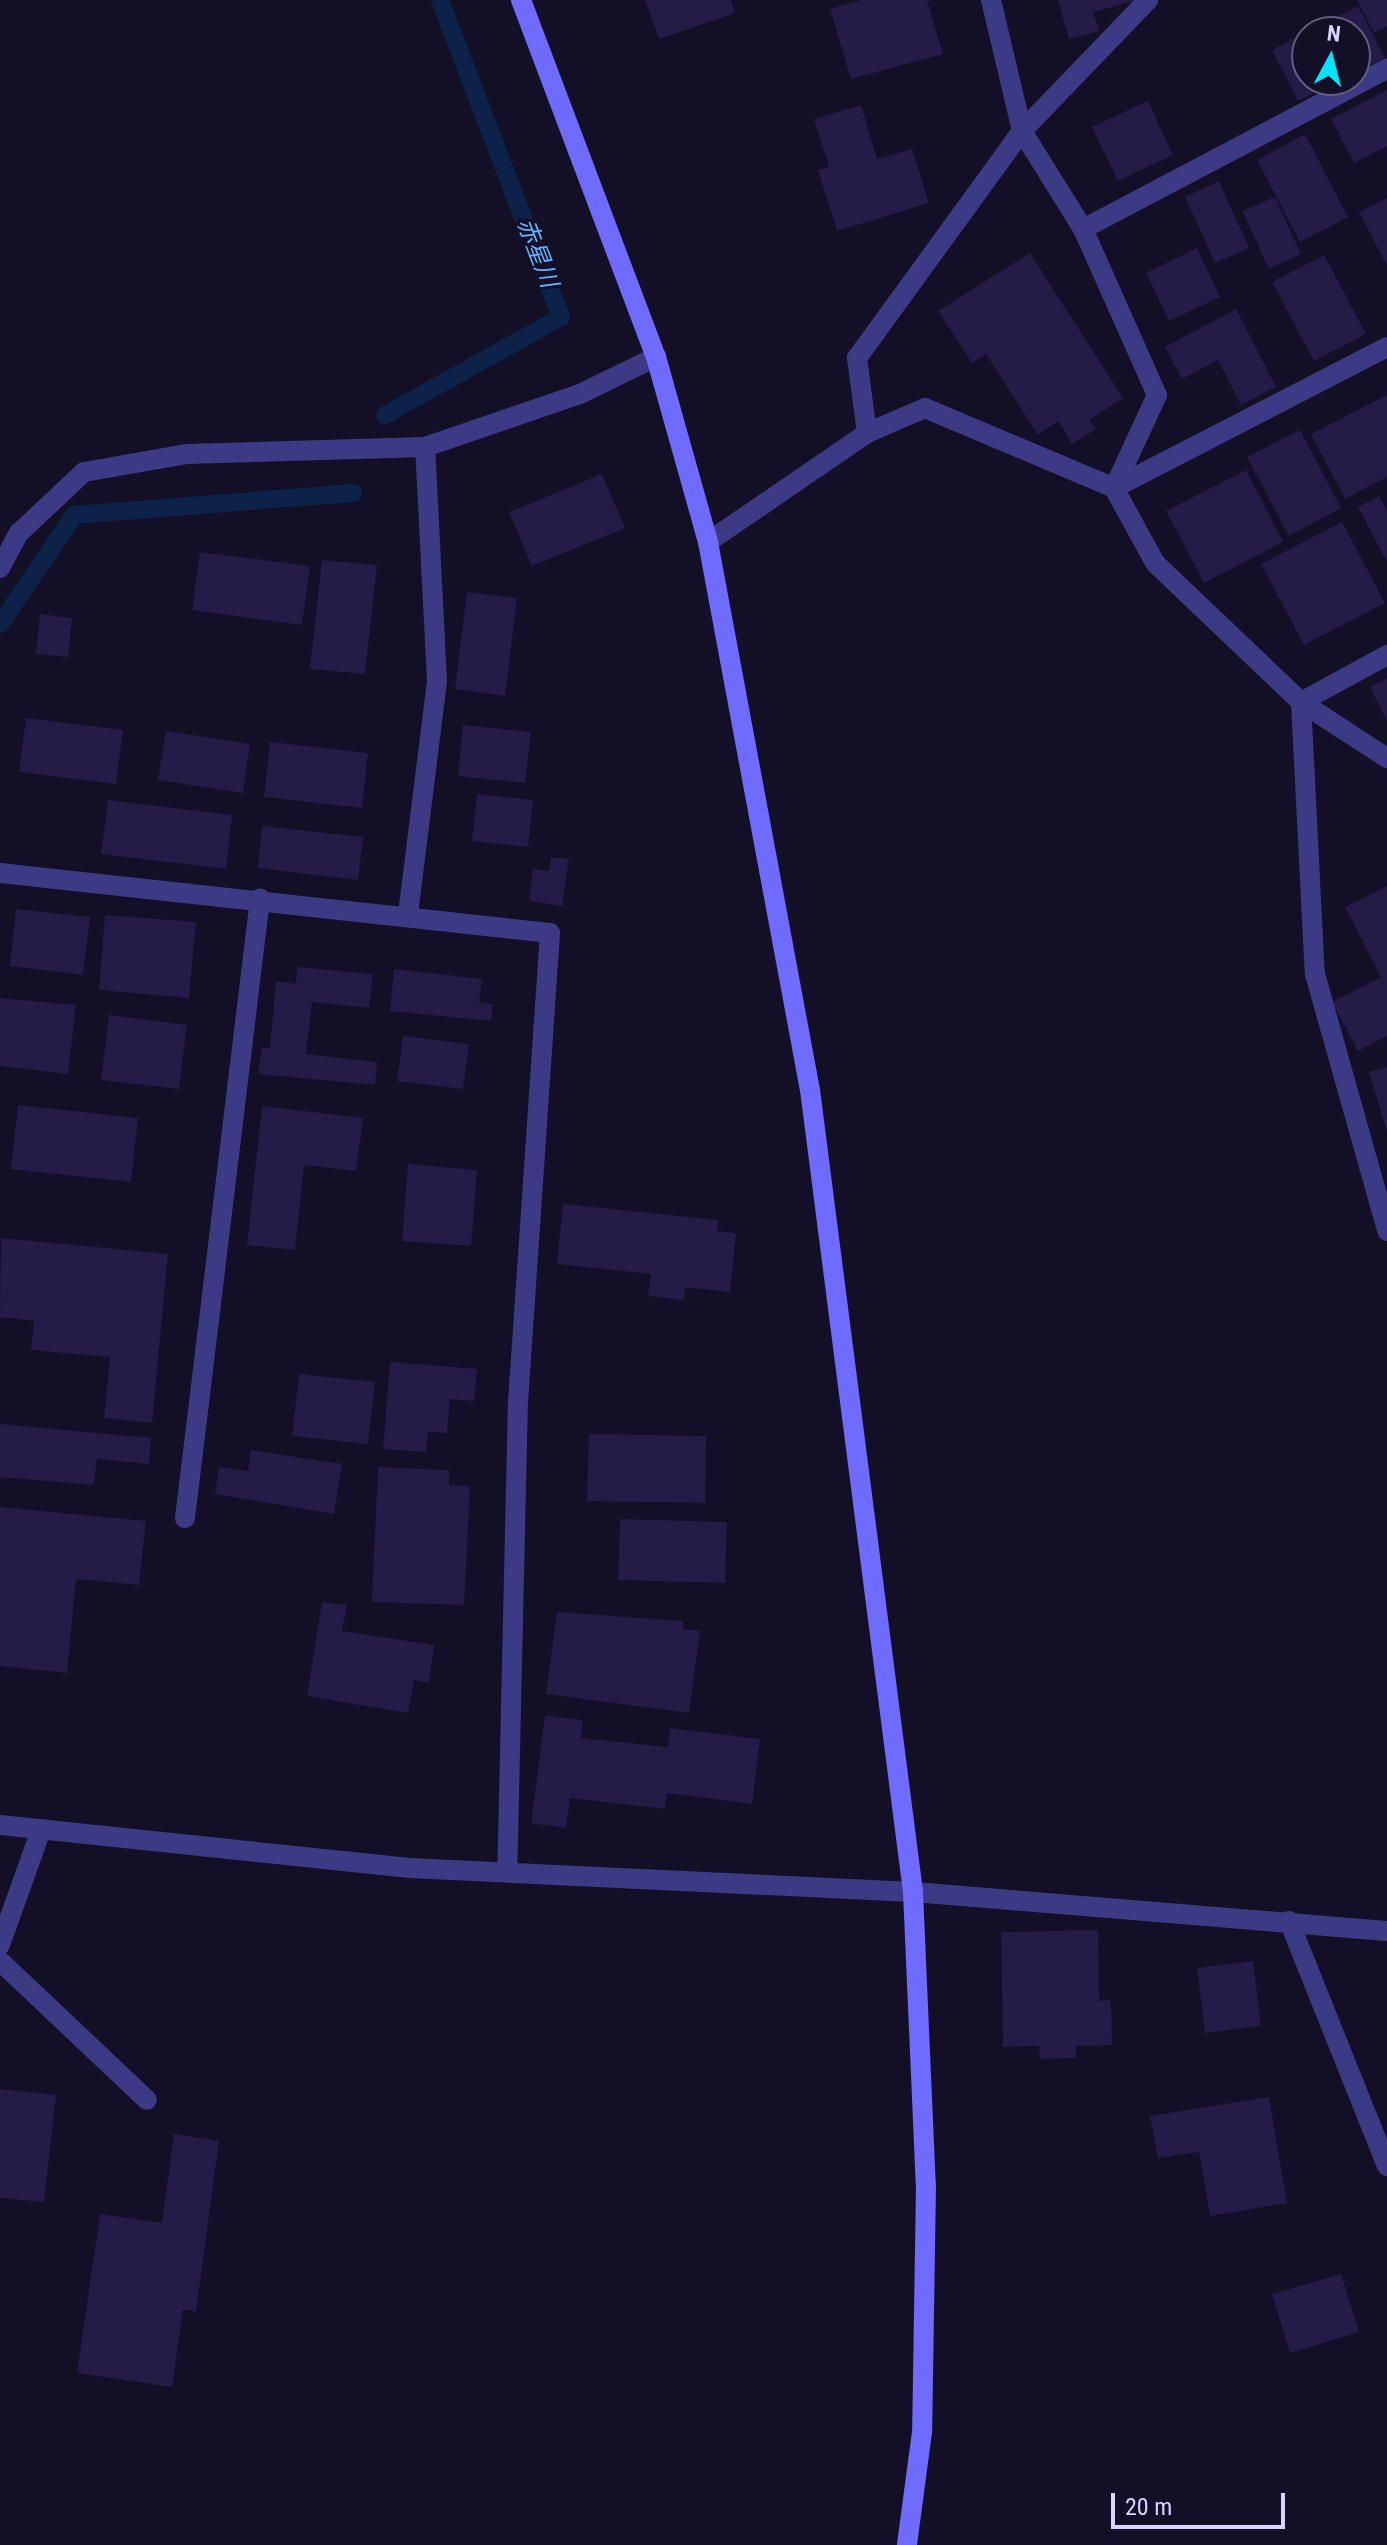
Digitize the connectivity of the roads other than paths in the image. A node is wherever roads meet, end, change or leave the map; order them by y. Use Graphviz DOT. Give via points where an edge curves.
graph roads {
  1 [pos="521,0"];
  2 [pos="991,0"];
  3 [pos="1148,0"];
  4 [pos="1387,69"];
  5 [pos="1022,131"];
  6 [pos="1083,229"];
  7 [pos="1387,347"];
  8 [pos="656,357"];
  9 [pos="867,433"];
  10 [pos="425,447"];
  11 [pos="1114,488"];
  12 [pos="708,542"];
  13 [pos="0,568"];
  14 [pos="1387,655"];
  15 [pos="1301,702"];
  16 [pos="1387,758"];
  17 [pos="0,873"];
  18 [pos="260,899"];
  19 [pos="408,914"];
  20 [pos="1387,1231"];
  21 [pos="185,1518"];
  22 [pos="0,1825"];
  23 [pos="41,1830"];
  24 [pos="507,1872"];
  25 [pos="913,1892"];
  26 [pos="1289,1921"];
  27 [pos="1387,1931"];
  28 [pos="0,1945"];
  29 [pos="0,1961"];
  30 [pos="147,2100"];
  31 [pos="1387,2166"];
  32 [pos="907,2545"];
  1 -- 8 [label="street"];
  2 -- 5 [label="street"];
  3 -- 5 [label="street"];
  4 -- 6 [label="street"];
  5 -- 6 [label="street"];
  5 -- 9 [label="street" via="857,358"];
  6 -- 11 [label="street" via="1157,395"];
  7 -- 11 [label="street"];
  8 -- 10 [label="street" via="580,394"];
  8 -- 12 [label="street"];
  9 -- 11 [label="street" via="925,408"];
  9 -- 12 [label="street"];
  10 -- 13 [label="street" via="187,454 84,472 19,533"];
  10 -- 19 [label="street" via="437,681"];
  11 -- 15 [label="street" via="1155,563"];
  12 -- 25 [label="street" via="810,1090"];
  14 -- 15 [label="street"];
  15 -- 16 [label="street"];
  15 -- 20 [label="street" via="1315,974"];
  17 -- 18 [label="street"];
  18 -- 19 [label="street"];
  18 -- 21 [label="street"];
  19 -- 24 [label="street" via="550,933 518,1399"];
  22 -- 23 [label="street"];
  23 -- 24 [label="street"];
  23 -- 28 [label="street"];
  24 -- 25 [label="street"];
  25 -- 26 [label="street"];
  25 -- 32 [label="street" via="926,2185 922,2432"];
  26 -- 27 [label="street"];
  26 -- 31 [label="street"];
  29 -- 30 [label="street"];
}
